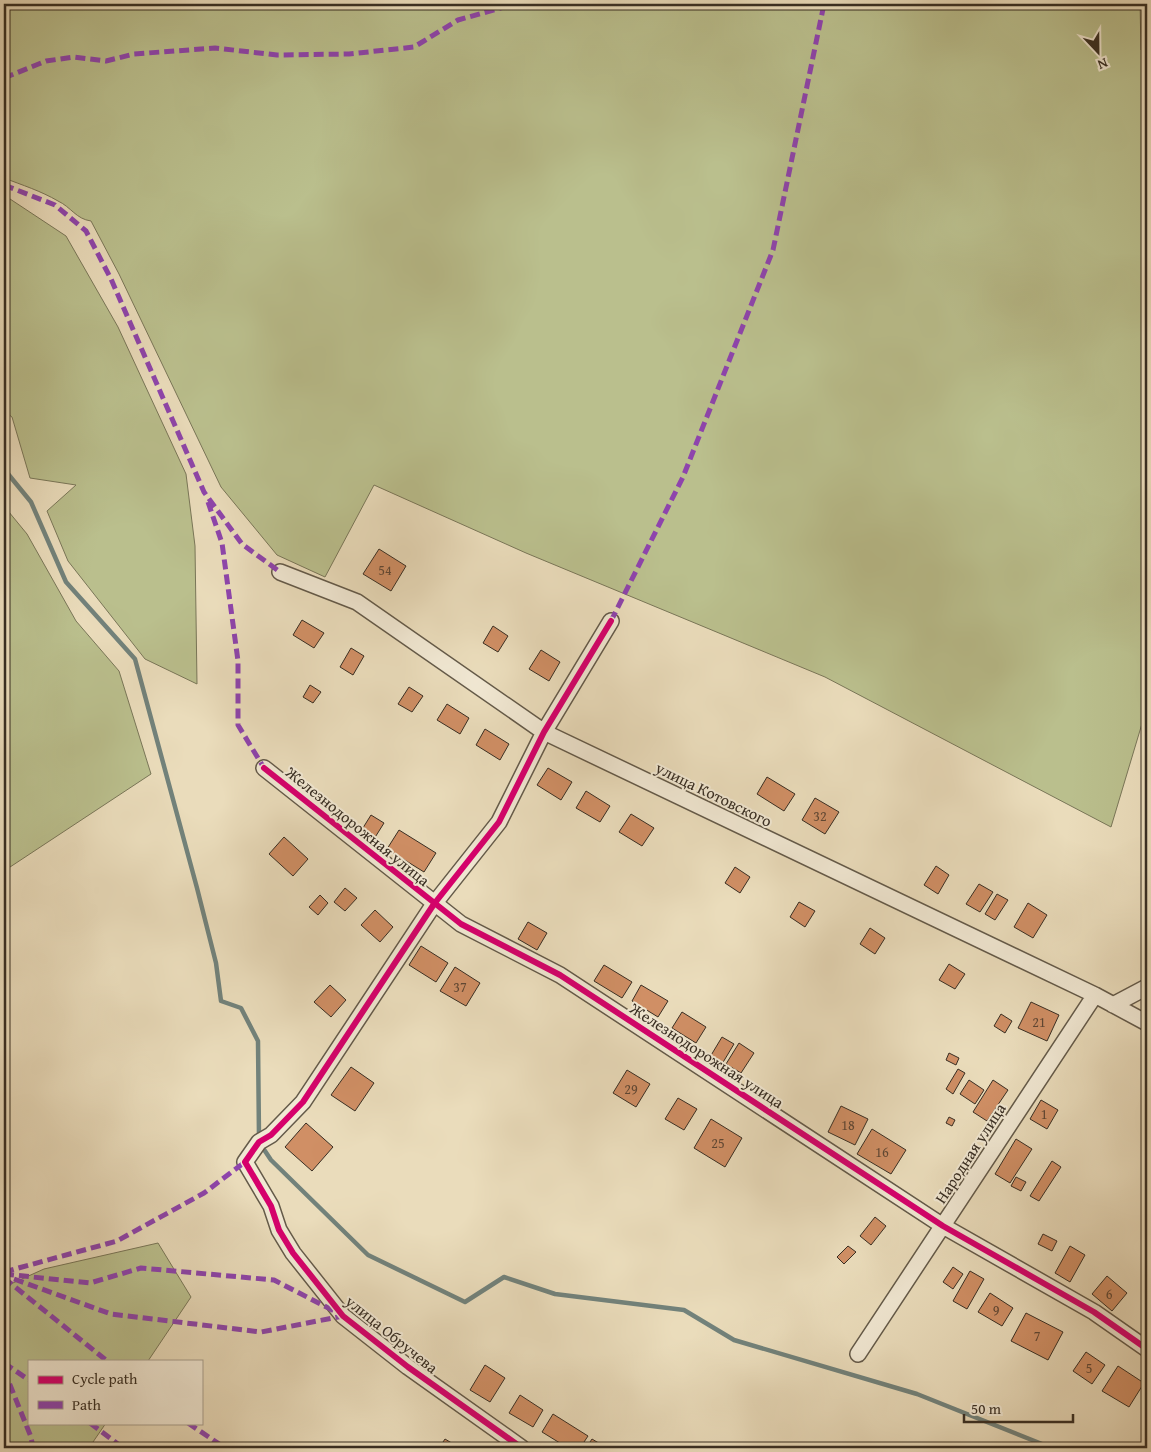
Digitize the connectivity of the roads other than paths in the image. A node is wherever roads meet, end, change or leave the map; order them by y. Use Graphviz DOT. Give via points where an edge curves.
graph roads {
  1 [pos="280,572"];
  2 [pos="611,621"];
  3 [pos="544,732"];
  4 [pos="264,768"];
  5 [pos="434,904"];
  6 [pos="1147,987"];
  7 [pos="1095,996"];
  8 [pos="1113,1005"];
  9 [pos="1147,1023"];
  10 [pos="943,1226"];
  11 [pos="1147,1349"];
  12 [pos="858,1354"];
  13 [pos="522,1448"];
  1 -- 3 [label="street, улица Котовского" via="357,602"];
  2 -- 3 [label="street"];
  3 -- 5 [label="street" via="499,822"];
  3 -- 7 [label="street, улица Котовского"];
  4 -- 5 [label="street, Железнодорожная улица"];
  5 -- 10 [label="street, Железнодорожная улица" via="460,924 560,975"];
  5 -- 13 [label="street, улица Обручева" via="303,1102 271,1135 259,1142 245,1162 293,1253 343,1316"];
  6 -- 8 [label="street"];
  7 -- 8 [label="street, улица Котовского"];
  7 -- 10 [label="street, Народная улица"];
  8 -- 9 [label="street, улица Котовского"];
  10 -- 11 [label="street, Железнодорожная улица" via="1094,1312"];
  10 -- 12 [label="street, Народная улица"];
}
